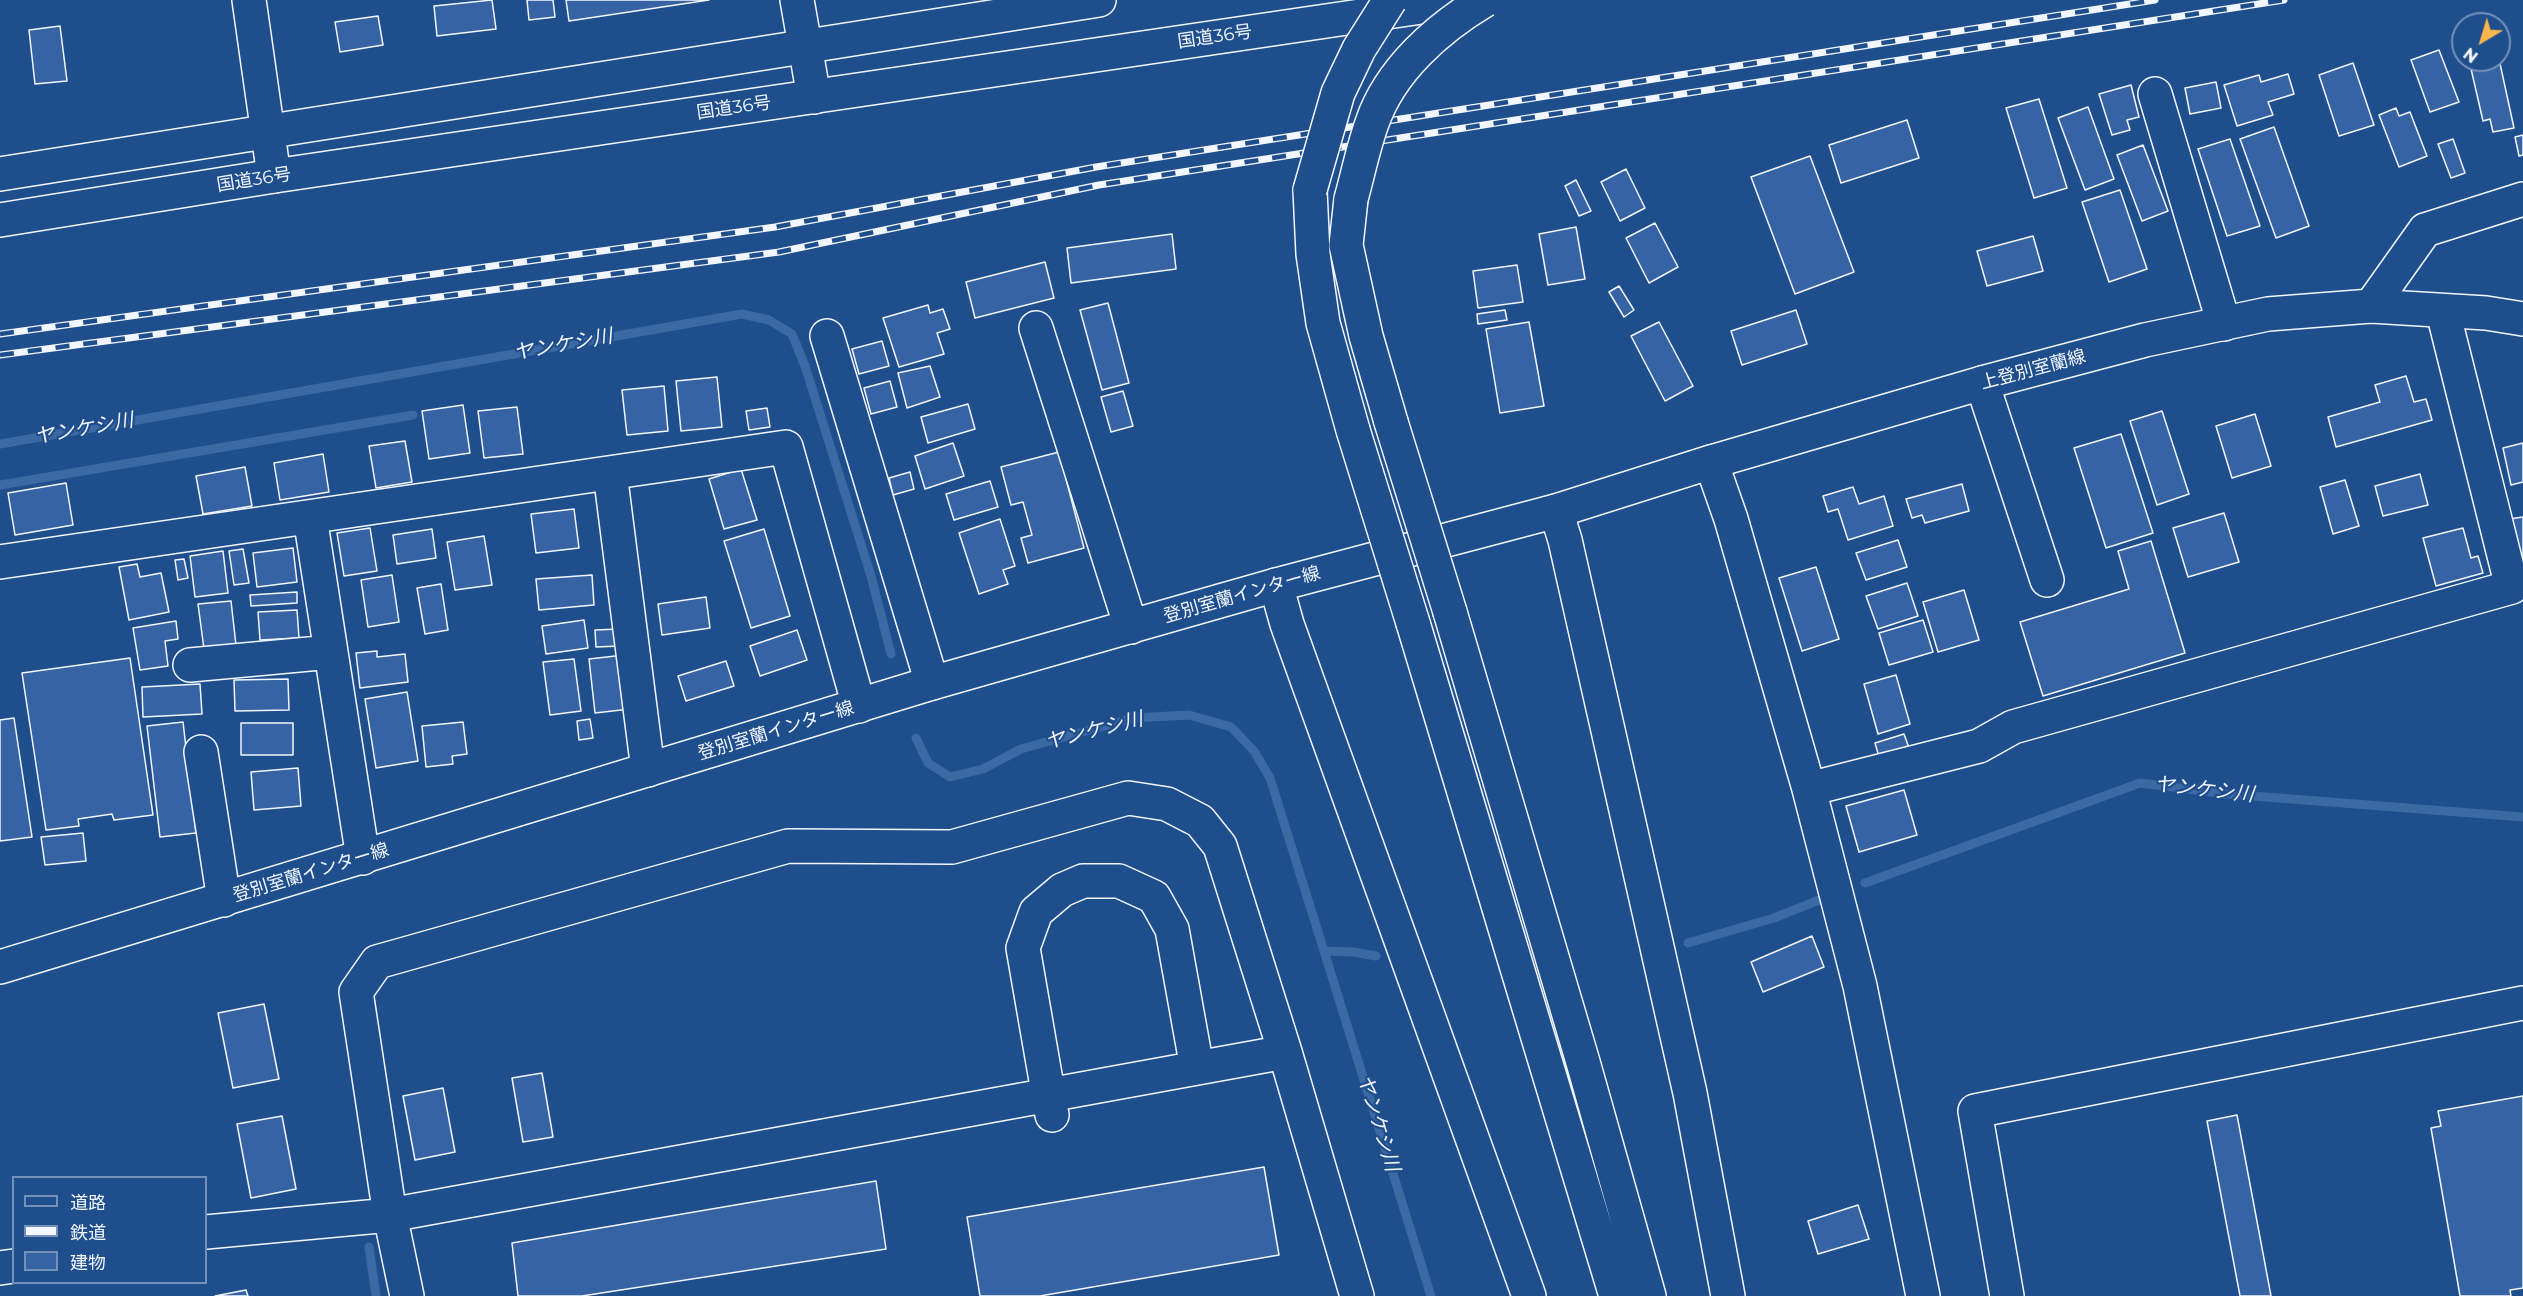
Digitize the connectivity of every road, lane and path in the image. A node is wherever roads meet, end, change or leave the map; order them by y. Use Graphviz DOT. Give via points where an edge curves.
graph roads {
  1 [pos="249,0"];
  2 [pos="796,0"];
  3 [pos="1099,0"];
  4 [pos="1390,0"];
  5 [pos="1469,0"];
  6 [pos="1485,0"];
  7 [pos="804,47"];
  8 [pos="2155,94"];
  9 [pos="814,97"];
  10 [pos="268,132"];
  11 [pos="0,174"];
  12 [pos="274,176"];
  13 [pos="2523,199"];
  14 [pos="0,220"];
  15 [pos="2371,306"];
  16 [pos="2443,312"];
  17 [pos="2523,319"];
  18 [pos="2224,324"];
  19 [pos="1036,328"];
  20 [pos="827,336"];
  21 [pos="1982,383"];
  22 [pos="1711,462"];
  23 [pos="610,473"];
  24 [pos="1556,511"];
  25 [pos="310,517"];
  26 [pos="0,562"];
  27 [pos="2047,580"];
  28 [pos="1276,585"];
  29 [pos="1131,627"];
  30 [pos="331,652"];
  31 [pos="190,665"];
  32 [pos="932,683"];
  33 [pos="859,706"];
  34 [pos="201,752"];
  35 [pos="648,770"];
  36 [pos="1809,789"];
  37 [pos="363,858"];
  38 [pos="224,900"];
  39 [pos="0,967"];
  40 [pos="2523,1003"];
  41 [pos="1286,1052"];
  42 [pos="1197,1068"];
  43 [pos="1050,1106"];
  44 [pos="390,1215"];
  45 [pos="207,1232"];
  46 [pos="407,1296"];
  47 [pos="1357,1296"];
  48 [pos="1529,1296"];
  49 [pos="1616,1296"];
  50 [pos="1649,1296"];
  51 [pos="1728,1296"];
  52 [pos="1923,1296"];
  53 [pos="2007,1296"];
  1 -- 10 [label="main road"];
  2 -- 7 [label="main road"];
  3 -- 7 [label="main road"];
  4 -- 49 [label="main road, bridge" via="1359,49 1338,93 1310,190 1312,254 1323,323"];
  5 -- 9 [label="main road, 国道36号"];
  6 -- 50 [label="main road, bridge" via="1455,18 1413,57 1390,88 1372,122 1351,199 1346,245 1366,336"];
  7 -- 9 [label="main road"];
  7 -- 10 [label="main road"];
  8 -- 18 [label="main road"];
  9 -- 12 [label="main road, 国道36号"];
  10 -- 11 [label="main road"];
  10 -- 12 [label="main road"];
  12 -- 14 [label="main road, 国道36号"];
  13 -- 15 [label="main road" via="2425,230"];
  15 -- 16 [label="main road, 上登別室蘭線"];
  15 -- 18 [label="main road, 上登別室蘭線" via="2268,314"];
  16 -- 17 [label="main road, 上登別室蘭線"];
  16 -- 36 [label="main road" via="2512,586 2013,727 1979,746"];
  18 -- 21 [label="main road, 上登別室蘭線" via="2145,340"];
  19 -- 29 [label="main road"];
  20 -- 32 [label="main road"];
  21 -- 22 [label="main road, 上登別室蘭線"];
  21 -- 27 [label="main road"];
  22 -- 24 [label="main road, 上登別室蘭線"];
  22 -- 36 [label="main road"];
  23 -- 25 [label="main road"];
  23 -- 33 [label="main road" via="786,447"];
  23 -- 35 [label="main road"];
  24 -- 28 [label="main road, 登別室蘭インター線"];
  24 -- 51 [label="main road" via="1690,1093"];
  25 -- 26 [label="main road"];
  25 -- 30 [label="main road"];
  28 -- 29 [label="main road, 登別室蘭インター線"];
  28 -- 48 [label="main road"];
  29 -- 32 [label="main road, 登別室蘭インター線"];
  30 -- 31 [label="main road"];
  30 -- 37 [label="main road"];
  32 -- 33 [label="main road, 登別室蘭インター線"];
  33 -- 35 [label="main road, 登別室蘭インター線"];
  34 -- 38 [label="main road"];
  35 -- 37 [label="main road, 登別室蘭インター線"];
  36 -- 52 [label="main road" via="1860,986"];
  37 -- 38 [label="main road, 登別室蘭インター線"];
  38 -- 39 [label="main road, 登別室蘭インター線"];
  40 -- 53 [label="main road" via="1975,1112"];
  41 -- 42 [label="main road"];
  41 -- 44 [label="main road" via="1220,846 1200,821 1167,804 1128,798 952,847 788,846 377,962 356,992"];
  41 -- 47 [label="main road"];
  42 -- 43 [label="main road"];
  42 -- 43 [label="main road" via="1172,929 1154,897 1119,881 1083,881 1062,890 1036,912 1023,948"];
  43 -- 44 [label="main road"];
  44 -- 45 [label="main road"];
  44 -- 46 [label="main road"];
}
